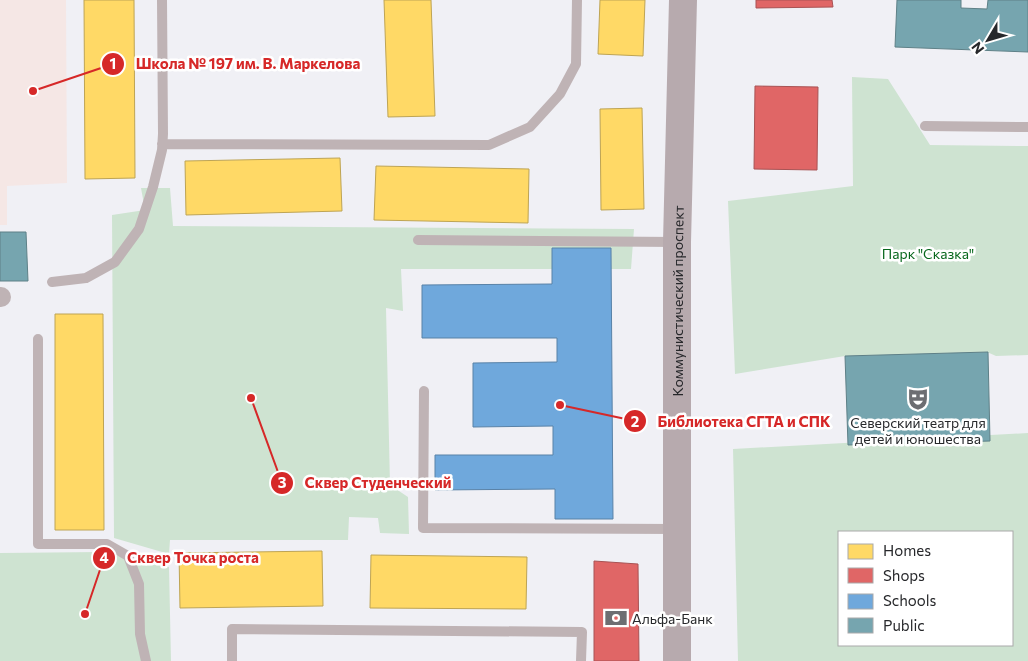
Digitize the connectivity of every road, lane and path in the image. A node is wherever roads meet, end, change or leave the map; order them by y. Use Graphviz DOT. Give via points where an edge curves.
graph roads {
  1 [pos="162,0"];
  2 [pos="576,0"];
  3 [pos="683,0"];
  4 [pos="925,126"];
  5 [pos="1028,127"];
  6 [pos="162,144"];
  7 [pos="418,240"];
  8 [pos="677,242"];
  9 [pos="52,282"];
  10 [pos="38,338"];
  11 [pos="424,392"];
  12 [pos="678,529"];
  13 [pos="146,661"];
  14 [pos="232,661"];
  15 [pos="581,661"];
  16 [pos="677,661"];
  1 -- 6 [label="lane"];
  2 -- 6 [label="lane" via="576,64 560,94 530,127 489,145"];
  3 -- 8 [label="main road, Коммунистический проспект"];
  4 -- 5 [label="lane"];
  6 -- 9 [label="lane" via="153,187 138,229 115,262 86,278"];
  7 -- 8 [label="lane"];
  8 -- 12 [label="main road, Коммунистический проспект"];
  10 -- 13 [label="lane" via="38,544 107,544 128,556 139,584 140,634"];
  11 -- 12 [label="lane" via="423,528"];
  12 -- 16 [label="main road, Коммунистический проспект"];
  14 -- 15 [label="lane" via="232,629 582,632"];
}
